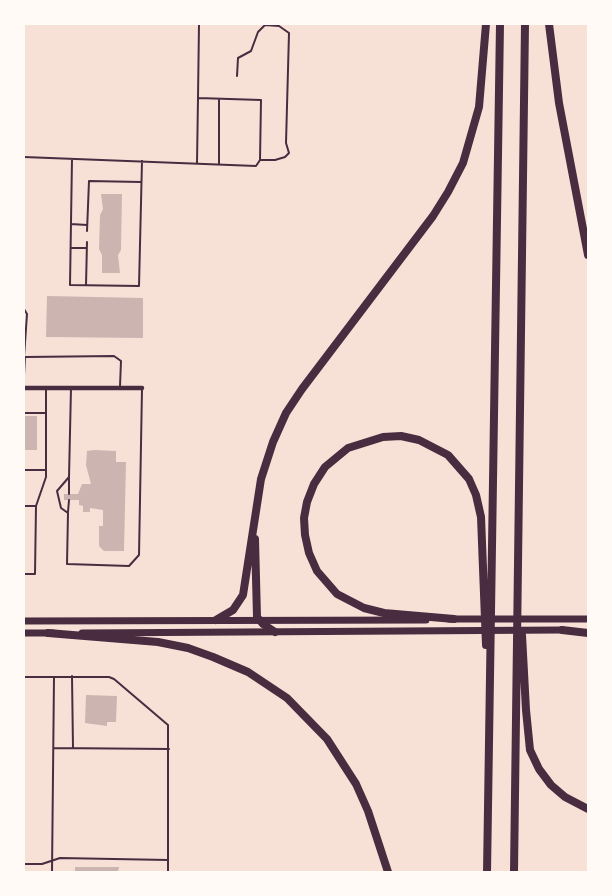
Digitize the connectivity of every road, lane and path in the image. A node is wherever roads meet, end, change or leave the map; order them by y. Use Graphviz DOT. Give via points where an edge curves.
graph roads {
  1 [pos="199,24"];
  2 [pos="486,24"];
  3 [pos="500,24"];
  4 [pos="524,24"];
  5 [pos="549,24"];
  6 [pos="237,76"];
  7 [pos="198,98"];
  8 [pos="220,99"];
  9 [pos="24,157"];
  10 [pos="72,159"];
  11 [pos="260,160"];
  12 [pos="142,161"];
  13 [pos="197,163"];
  14 [pos="218,164"];
  15 [pos="141,182"];
  16 [pos="71,224"];
  17 [pos="87,225"];
  18 [pos="87,231"];
  19 [pos="87,242"];
  20 [pos="71,248"];
  21 [pos="87,248"];
  22 [pos="588,256"];
  23 [pos="86,285"];
  24 [pos="24,309"];
  25 [pos="24,357"];
  26 [pos="24,375"];
  27 [pos="24,388"];
  28 [pos="46,388"];
  29 [pos="71,388"];
  30 [pos="120,388"];
  31 [pos="142,388"];
  32 [pos="46,412"];
  33 [pos="24,413"];
  34 [pos="24,470"];
  35 [pos="46,470"];
  36 [pos="69,477"];
  37 [pos="69,494"];
  38 [pos="69,500"];
  39 [pos="24,506"];
  40 [pos="36,506"];
  41 [pos="68,513"];
  42 [pos="254,522"];
  43 [pos="24,574"];
  44 [pos="518,576"];
  45 [pos="454,619"];
  46 [pos="588,619"];
  47 [pos="216,620"];
  48 [pos="24,621"];
  49 [pos="259,621"];
  50 [pos="562,630"];
  51 [pos="275,632"];
  52 [pos="24,633"];
  53 [pos="48,633"];
  54 [pos="588,633"];
  55 [pos="72,676"];
  56 [pos="24,677"];
  57 [pos="54,677"];
  58 [pos="490,733"];
  59 [pos="53,748"];
  60 [pos="74,748"];
  61 [pos="169,749"];
  62 [pos="588,809"];
  63 [pos="168,860"];
  64 [pos="51,862"];
  65 [pos="24,864"];
  66 [pos="52,872"];
  67 [pos="168,872"];
  68 [pos="388,872"];
  69 [pos="488,872"];
  70 [pos="514,872"];
  1 -- 7 [label="lane"];
  2 -- 42 [label="highway" via="478,114 456,178 433,216 286,413 266,461"];
  3 -- 58 [label="highway"];
  4 -- 44 [label="highway"];
  5 -- 22 [label="highway" via="561,112"];
  6 -- 11 [label="lane" via="238,58 251,51 258,32 265,25 279,26 289,33 286,143 289,153 275,160"];
  7 -- 8 [label="lane"];
  7 -- 13 [label="lane"];
  8 -- 11 [label="lane" via="262,100"];
  8 -- 14 [label="lane"];
  9 -- 10 [label="lane"];
  10 -- 12 [label="lane"];
  10 -- 16 [label="lane"];
  11 -- 14 [label="lane" via="256,166"];
  12 -- 13 [label="lane"];
  12 -- 15 [label="lane"];
  13 -- 14 [label="lane"];
  15 -- 17 [label="lane" via="89,181"];
  15 -- 23 [label="lane" via="139,286"];
  16 -- 17 [label="lane"];
  16 -- 20 [label="lane"];
  17 -- 18 [label="lane"];
  19 -- 21 [label="lane"];
  20 -- 21 [label="lane"];
  20 -- 23 [label="lane" via="70,285"];
  21 -- 23 [label="lane"];
  24 -- 25 [label="lane" via="27,314"];
  25 -- 26 [label="lane"];
  25 -- 30 [label="lane" via="114,356 121,361"];
  27 -- 28 [label="street"];
  28 -- 29 [label="street"];
  28 -- 32 [label="lane"];
  29 -- 30 [label="street"];
  29 -- 36 [label="lane"];
  30 -- 31 [label="street"];
  31 -- 41 [label="lane" via="137,559 129,566 67,564"];
  32 -- 33 [label="lane"];
  32 -- 35 [label="lane"];
  34 -- 35 [label="lane"];
  35 -- 40 [label="lane"];
  36 -- 37 [label="lane"];
  36 -- 41 [label="lane" via="57,491 61,508"];
  38 -- 41 [label="lane"];
  39 -- 40 [label="lane"];
  40 -- 43 [label="lane" via="35,574"];
  42 -- 47 [label="highway" via="243,595 233,610"];
  42 -- 49 [label="highway"];
  44 -- 62 [label="highway" via="530,750 545,778 558,792"];
  44 -- 70 [label="highway"];
  45 -- 46 [label="main road"];
  45 -- 49 [label="main road"];
  45 -- 58 [label="highway" via="384,613 364,608 337,594 317,571 305,535 307,502 325,467 348,448 383,436 418,440 448,454 474,488 482,528"];
  47 -- 48 [label="main road"];
  47 -- 49 [label="main road"];
  49 -- 51 [label="highway"];
  50 -- 51 [label="main road"];
  50 -- 54 [label="highway"];
  51 -- 53 [label="main road"];
  52 -- 53 [label="main road"];
  53 -- 68 [label="highway" via="144,640 188,648 248,672 287,698 327,739 356,784"];
  55 -- 57 [label="lane"];
  55 -- 60 [label="lane"];
  55 -- 61 [label="lane" via="114,679 168,725"];
  56 -- 57 [label="lane"];
  57 -- 59 [label="lane"];
  58 -- 69 [label="highway"];
  59 -- 60 [label="lane"];
  59 -- 64 [label="lane"];
  60 -- 61 [label="lane"];
  61 -- 63 [label="lane"];
  63 -- 64 [label="lane" via="60,858"];
  63 -- 67 [label="lane"];
  64 -- 65 [label="lane"];
  64 -- 66 [label="lane"];
}
